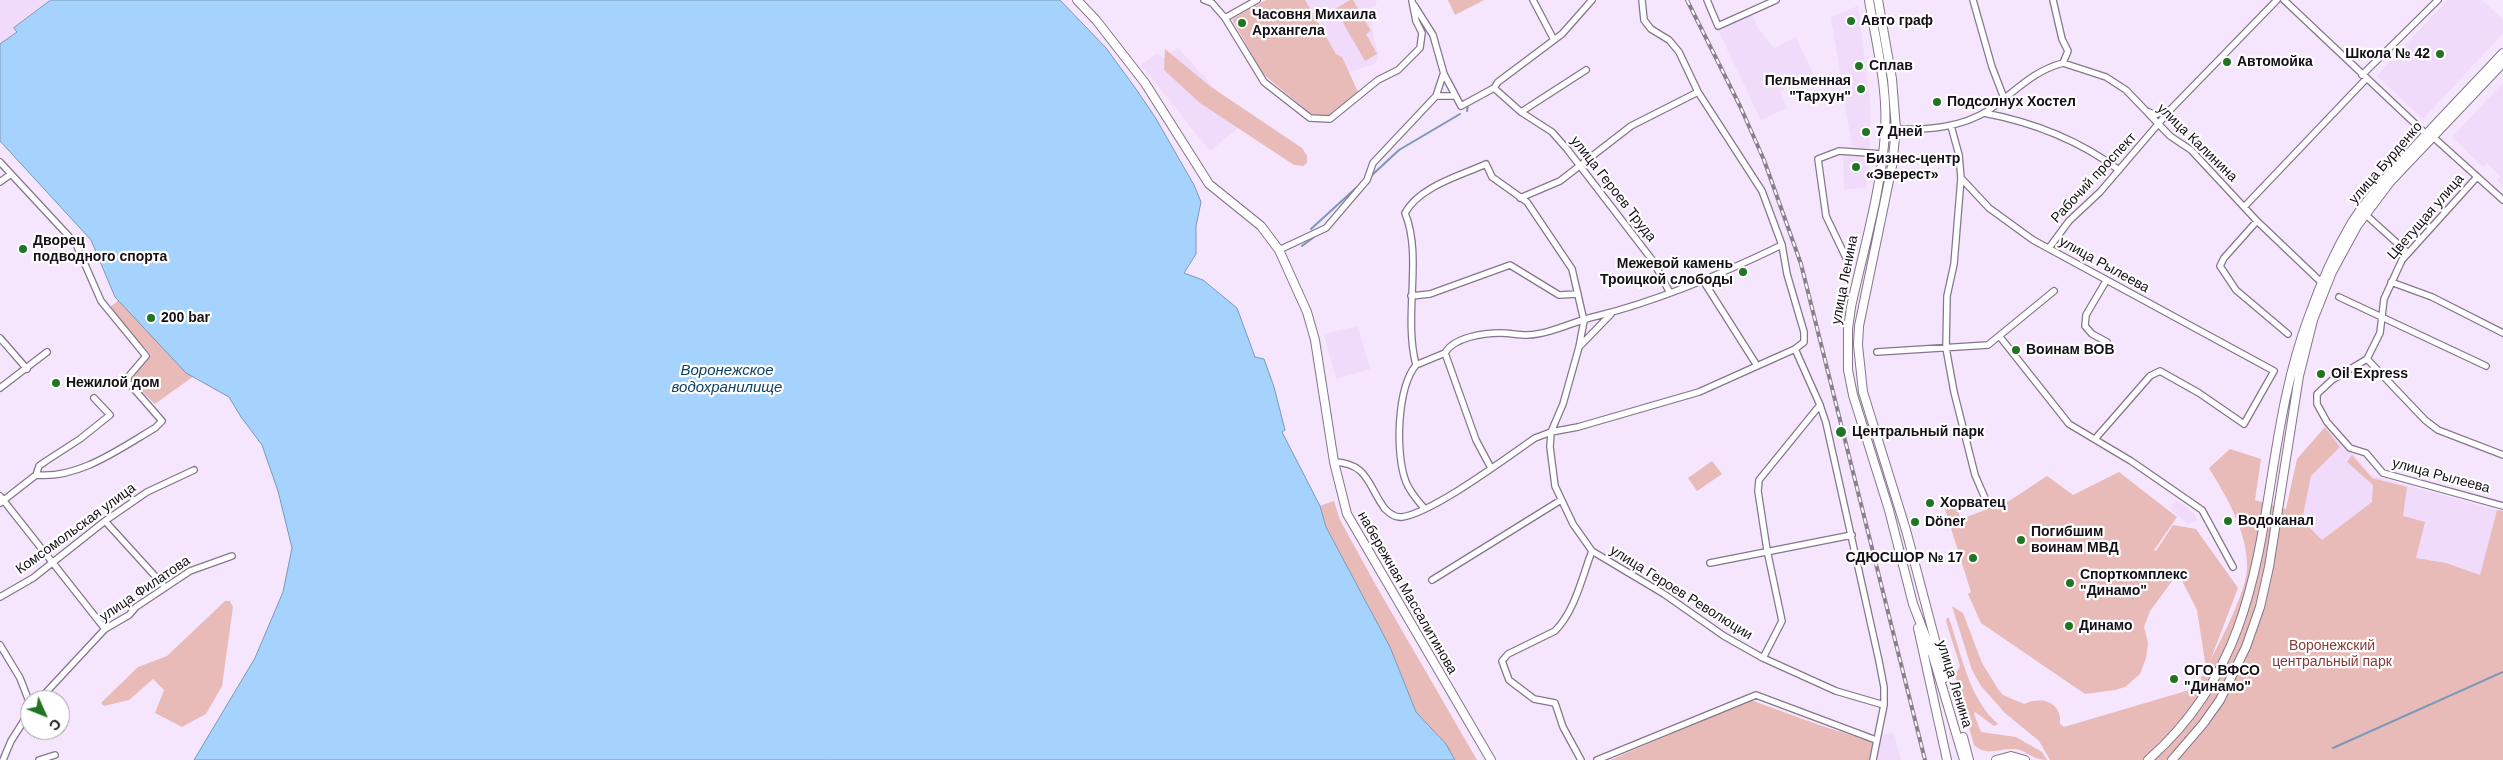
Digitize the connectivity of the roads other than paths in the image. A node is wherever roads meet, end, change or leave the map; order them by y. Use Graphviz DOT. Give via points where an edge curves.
graph roads {
  1 [pos="1077,0"];
  2 [pos="1204,0"];
  3 [pos="1257,0"];
  4 [pos="1412,0"];
  5 [pos="1533,0"];
  6 [pos="1592,0"];
  7 [pos="1642,0"];
  8 [pos="1707,0"];
  9 [pos="1776,0"];
  10 [pos="1869,0"];
  11 [pos="1878,0"];
  12 [pos="1973,0"];
  13 [pos="2053,0"];
  14 [pos="2277,0"];
  15 [pos="2284,0"];
  16 [pos="2438,0"];
  17 [pos="1224,18"];
  18 [pos="1554,40"];
  19 [pos="2503,53"];
  20 [pos="2063,63"];
  21 [pos="2503,63"];
  22 [pos="1586,70"];
  23 [pos="1444,74"];
  24 [pos="2364,77"];
  25 [pos="1494,88"];
  26 [pos="1698,92"];
  27 [pos="1436,96"];
  28 [pos="1454,96"];
  29 [pos="2004,98"];
  30 [pos="2171,109"];
  31 [pos="1521,112"];
  32 [pos="2147,112"];
  33 [pos="1984,113"];
  34 [pos="2159,125"];
  35 [pos="1951,126"];
  36 [pos="1896,129"];
  37 [pos="2429,135"];
  38 [pos="1883,154"];
  39 [pos="0,162"];
  40 [pos="1579,166"];
  41 [pos="2120,170"];
  42 [pos="11,174"];
  43 [pos="2477,177"];
  44 [pos="1961,178"];
  45 [pos="0,182"];
  46 [pos="1520,198"];
  47 [pos="2503,200"];
  48 [pos="2245,206"];
  49 [pos="2365,214"];
  50 [pos="2257,221"];
  51 [pos="1782,245"];
  52 [pos="2049,248"];
  53 [pos="1279,250"];
  54 [pos="2408,253"];
  55 [pos="1849,264"];
  56 [pos="2106,280"];
  57 [pos="1704,282"];
  58 [pos="2391,282"];
  59 [pos="2322,283"];
  60 [pos="2054,291"];
  61 [pos="1670,293"];
  62 [pos="1578,294"];
  63 [pos="1411,296"];
  64 [pos="2339,297"];
  65 [pos="1611,314"];
  66 [pos="2382,316"];
  67 [pos="1584,321"];
  68 [pos="2503,333"];
  69 [pos="2288,334"];
  70 [pos="2000,337"];
  71 [pos="0,338"];
  72 [pos="2107,342"];
  73 [pos="1579,347"];
  74 [pos="1946,348"];
  75 [pos="1795,349"];
  76 [pos="47,352"];
  77 [pos="1877,352"];
  78 [pos="1446,353"];
  79 [pos="2367,359"];
  80 [pos="1416,364"];
  81 [pos="1756,364"];
  82 [pos="2486,366"];
  83 [pos="27,369"];
  84 [pos="0,388"];
  85 [pos="94,398"];
  86 [pos="1820,404"];
  87 [pos="1551,432"];
  88 [pos="2095,439"];
  89 [pos="2503,455"];
  90 [pos="1334,462"];
  91 [pos="1491,468"];
  92 [pos="194,470"];
  93 [pos="36,475"];
  94 [pos="1,500"];
  95 [pos="1561,500"];
  96 [pos="1988,505"];
  97 [pos="2503,506"];
  98 [pos="1424,508"];
  99 [pos="105,521"];
  100 [pos="1852,535"];
  101 [pos="1767,550"];
  102 [pos="1592,551"];
  103 [pos="232,556"];
  104 [pos="52,561"];
  105 [pos="1710,563"];
  106 [pos="2233,567"];
  107 [pos="1916,572"];
  108 [pos="1907,575"];
  109 [pos="1432,580"];
  110 [pos="165,587"];
  111 [pos="0,597"];
  112 [pos="1913,604"];
  113 [pos="105,629"];
  114 [pos="0,645"];
  115 [pos="1763,658"];
  116 [pos="25,690"];
  117 [pos="48,690"];
  118 [pos="1884,705"];
  119 [pos="20,726"];
  120 [pos="1876,740"];
  121 [pos="55,755"];
  122 [pos="3,760"];
  123 [pos="39,760"];
  124 [pos="1491,760"];
  125 [pos="1580,760"];
  126 [pos="1597,760"];
  127 [pos="1873,760"];
  128 [pos="1947,760"];
  129 [pos="1964,760"];
  130 [pos="1969,760"];
  131 [pos="1996,760"];
  132 [pos="2025,760"];
  133 [pos="2148,760"];
  134 [pos="2172,760"];
  1 -- 53 [label="main road, набережная Массалитинова" via="1144,83 1209,184 1261,226"];
  2 -- 17 [label="street" via="1212,3"];
  3 -- 17 [label="street"];
  4 -- 17 [label="street" via="1422,33 1420,48 1398,70 1378,80 1330,119 1310,118 1264,82"];
  4 -- 23 [label="street" via="1434,35"];
  5 -- 18 [label="street"];
  6 -- 18 [label="street"];
  7 -- 26 [label="street" via="1644,20 1650,29 1669,40 1679,52"];
  8 -- 9 [label="street" via="1718,26"];
  10 -- 38 [label="main road, улица Ленина" via="1885,110"];
  11 -- 36 [label="main road, улица Ленина" via="1892,78"];
  12 -- 29 [label="street"];
  13 -- 20 [label="street" via="2068,51"];
  14 -- 30 [label="street"];
  15 -- 24 [label="street"];
  16 -- 24 [label="street"];
  18 -- 25 [label="street"];
  19 -- 37 [label="main road, улица Бурденко"];
  20 -- 29 [label="street" via="2040,71"];
  20 -- 32 [label="street, улица Калинина" via="2111,80"];
  21 -- 37 [label="main road, улица Бурденко"];
  22 -- 31 [label="street"];
  23 -- 27 [label="street"];
  23 -- 28 [label="street"];
  24 -- 37 [label="street"];
  24 -- 48 [label="street"];
  25 -- 28 [label="street" via="1461,106"];
  25 -- 31 [label="street, улица Героев Труда"];
  26 -- 40 [label="street" via="1631,126"];
  26 -- 51 [label="street" via="1762,190"];
  27 -- 28 [label="street"];
  27 -- 53 [label="street" via="1373,163 1366,180 1326,228"];
  29 -- 33 [label="street"];
  30 -- 32 [label="street" via="2156,115"];
  30 -- 34 [label="street, Рабочий проспект"];
  31 -- 40 [label="street, улица Героев Труда" via="1552,132"];
  32 -- 34 [label="street, улица Калинина"];
  33 -- 35 [label="street"];
  33 -- 41 [label="street" via="2020,120 2056,135 2096,153"];
  34 -- 41 [label="street, Рабочий проспект"];
  34 -- 48 [label="street, улица Калинина" via="2191,150"];
  35 -- 36 [label="street"];
  35 -- 44 [label="street"];
  36 -- 107 [label="main road, улица Ленина" via="1892,166 1862,307 1858,345 1862,392"];
  37 -- 43 [label="street"];
  37 -- 49 [label="main road, улица Бурденко"];
  37 -- 59 [label="main road, улица Бурденко" via="2368,200 2351,224"];
  38 -- 55 [label="street" via="1839,151 1818,159 1826,216"];
  38 -- 108 [label="main road, улица Ленина" via="1851,307 1848,370"];
  39 -- 42 [label="street"];
  40 -- 46 [label="street" via="1560,181"];
  40 -- 61 [label="street, улица Героев Труда" via="1653,261"];
  41 -- 52 [label="street, Рабочий проспект" via="2069,221"];
  42 -- 45 [label="street"];
  42 -- 93 [label="street" via="76,244 102,301 146,356 128,377 128,382 162,421 95,463 59,474"];
  43 -- 47 [label="street"];
  43 -- 54 [label="street, Цветущая улица"];
  44 -- 52 [label="street, улица Рылеева" via="1989,208"];
  44 -- 74 [label="street" via="1954,264 1947,296"];
  46 -- 62 [label="street, улица Героев Революции" via="1527,202 1572,269"];
  46 -- 63 [label="street, улица Героев Революции" via="1492,177 1486,164 1429,190 1410,205 1405,212 1412,230"];
  48 -- 50 [label="street, улица Калинина"];
  49 -- 54 [label="street"];
  49 -- 134 [label="main road, улица Бурденко" via="2332,272 2313,320 2299,376 2269,567 2246,647 2220,700"];
  50 -- 59 [label="street, улица Калинина"];
  50 -- 69 [label="street" via="2220,266 2236,290"];
  51 -- 57 [label="street"];
  51 -- 75 [label="street" via="1804,332 1804,342"];
  52 -- 56 [label="street, улица Рылеева"];
  53 -- 90 [label="main road, набережная Массалитинова" via="1307,312 1315,340"];
  54 -- 58 [label="street, Цветущая улица"];
  56 -- 72 [label="street" via="2086,315 2085,326"];
  56 -- 88 [label="street, улица Рылеева" via="2274,371 2244,424 2160,371 2150,376"];
  57 -- 61 [label="street"];
  57 -- 81 [label="street"];
  58 -- 66 [label="street, Цветущая улица"];
  58 -- 68 [label="street" via="2432,297"];
  59 -- 133 [label="main road, улица Бурденко" via="2298,352 2276,451 2257,563 2234,642 2191,715"];
  60 -- 70 [label="street"];
  61 -- 65 [label="street"];
  62 -- 63 [label="street" via="1559,295 1510,265 1430,294"];
  62 -- 67 [label="street, улица Героев Революции"];
  63 -- 80 [label="street" via="1410,333"];
  64 -- 66 [label="street"];
  65 -- 67 [label="street"];
  65 -- 73 [label="street"];
  66 -- 79 [label="street, Цветущая улица" via="2380,333"];
  66 -- 82 [label="street"];
  67 -- 73 [label="street, улица Героев Революции"];
  67 -- 78 [label="street" via="1528,335 1500,333 1476,336 1454,343"];
  70 -- 74 [label="street" via="1981,347"];
  70 -- 88 [label="street" via="2063,418"];
  71 -- 83 [label="street"];
  73 -- 87 [label="street, улица Героев Революции"];
  74 -- 77 [label="street"];
  74 -- 96 [label="street" via="1975,475"];
  75 -- 81 [label="street"];
  75 -- 86 [label="street"];
  76 -- 83 [label="street"];
  78 -- 80 [label="street"];
  78 -- 91 [label="street" via="1476,440"];
  79 -- 89 [label="street" via="2438,430"];
  79 -- 97 [label="street, улица Рылеева" via="2332,380 2317,394 2317,404 2327,422 2350,448 2366,453 2382,473"];
  80 -- 98 [label="street" via="1408,375 1403,404 1401,463 1406,482"];
  81 -- 87 [label="street" via="1699,392"];
  83 -- 84 [label="street"];
  85 -- 93 [label="street" via="110,415 46,460"];
  86 -- 100 [label="street"];
  86 -- 101 [label="street" via="1759,480"];
  87 -- 91 [label="street" via="1535,438"];
  87 -- 95 [label="street, улица Героев Революции" via="1555,486"];
  88 -- 106 [label="street" via="2202,510"];
  90 -- 98 [label="street" via="1360,469 1379,501 1391,514 1403,517"];
  90 -- 124 [label="main road, набережная Массалитинова" via="1350,520"];
  91 -- 98 [label="street"];
  92 -- 99 [label="street, Комсомольская улица" via="148,492"];
  93 -- 94 [label="street"];
  94 -- 104 [label="street"];
  95 -- 102 [label="street, улица Героев Революции"];
  95 -- 109 [label="street"];
  99 -- 104 [label="street, Комсомольская улица"];
  99 -- 110 [label="street"];
  100 -- 101 [label="street"];
  100 -- 118 [label="street" via="1884,687"];
  101 -- 105 [label="street"];
  101 -- 115 [label="street" via="1782,621"];
  102 -- 115 [label="street, улица Героев Революции"];
  102 -- 125 [label="street" via="1561,625 1508,654 1502,661 1509,680 1534,699 1555,703"];
  103 -- 110 [label="street, улица Филатова" via="190,571"];
  104 -- 111 [label="street, Комсомольская улица" via="33,578"];
  104 -- 113 [label="street"];
  107 -- 108 [label="main road"];
  107 -- 130 [label="main road, улица Ленина"];
  108 -- 112 [label="main road, улица Ленина"];
  110 -- 113 [label="street, улица Филатова"];
  112 -- 128 [label="main road"];
  112 -- 129 [label="main road, улица Ленина" via="1933,656"];
  113 -- 117 [label="street, улица Филатова"];
  114 -- 116 [label="street"];
  115 -- 118 [label="street, улица Героев Революции" via="1836,690"];
  118 -- 120 [label="street"];
  119 -- 122 [label="street"];
  120 -- 126 [label="street" via="1756,695"];
  120 -- 127 [label="street"];
  121 -- 123 [label="street"];
  131 -- 132 [label="main road" via="2011,756"];
}
